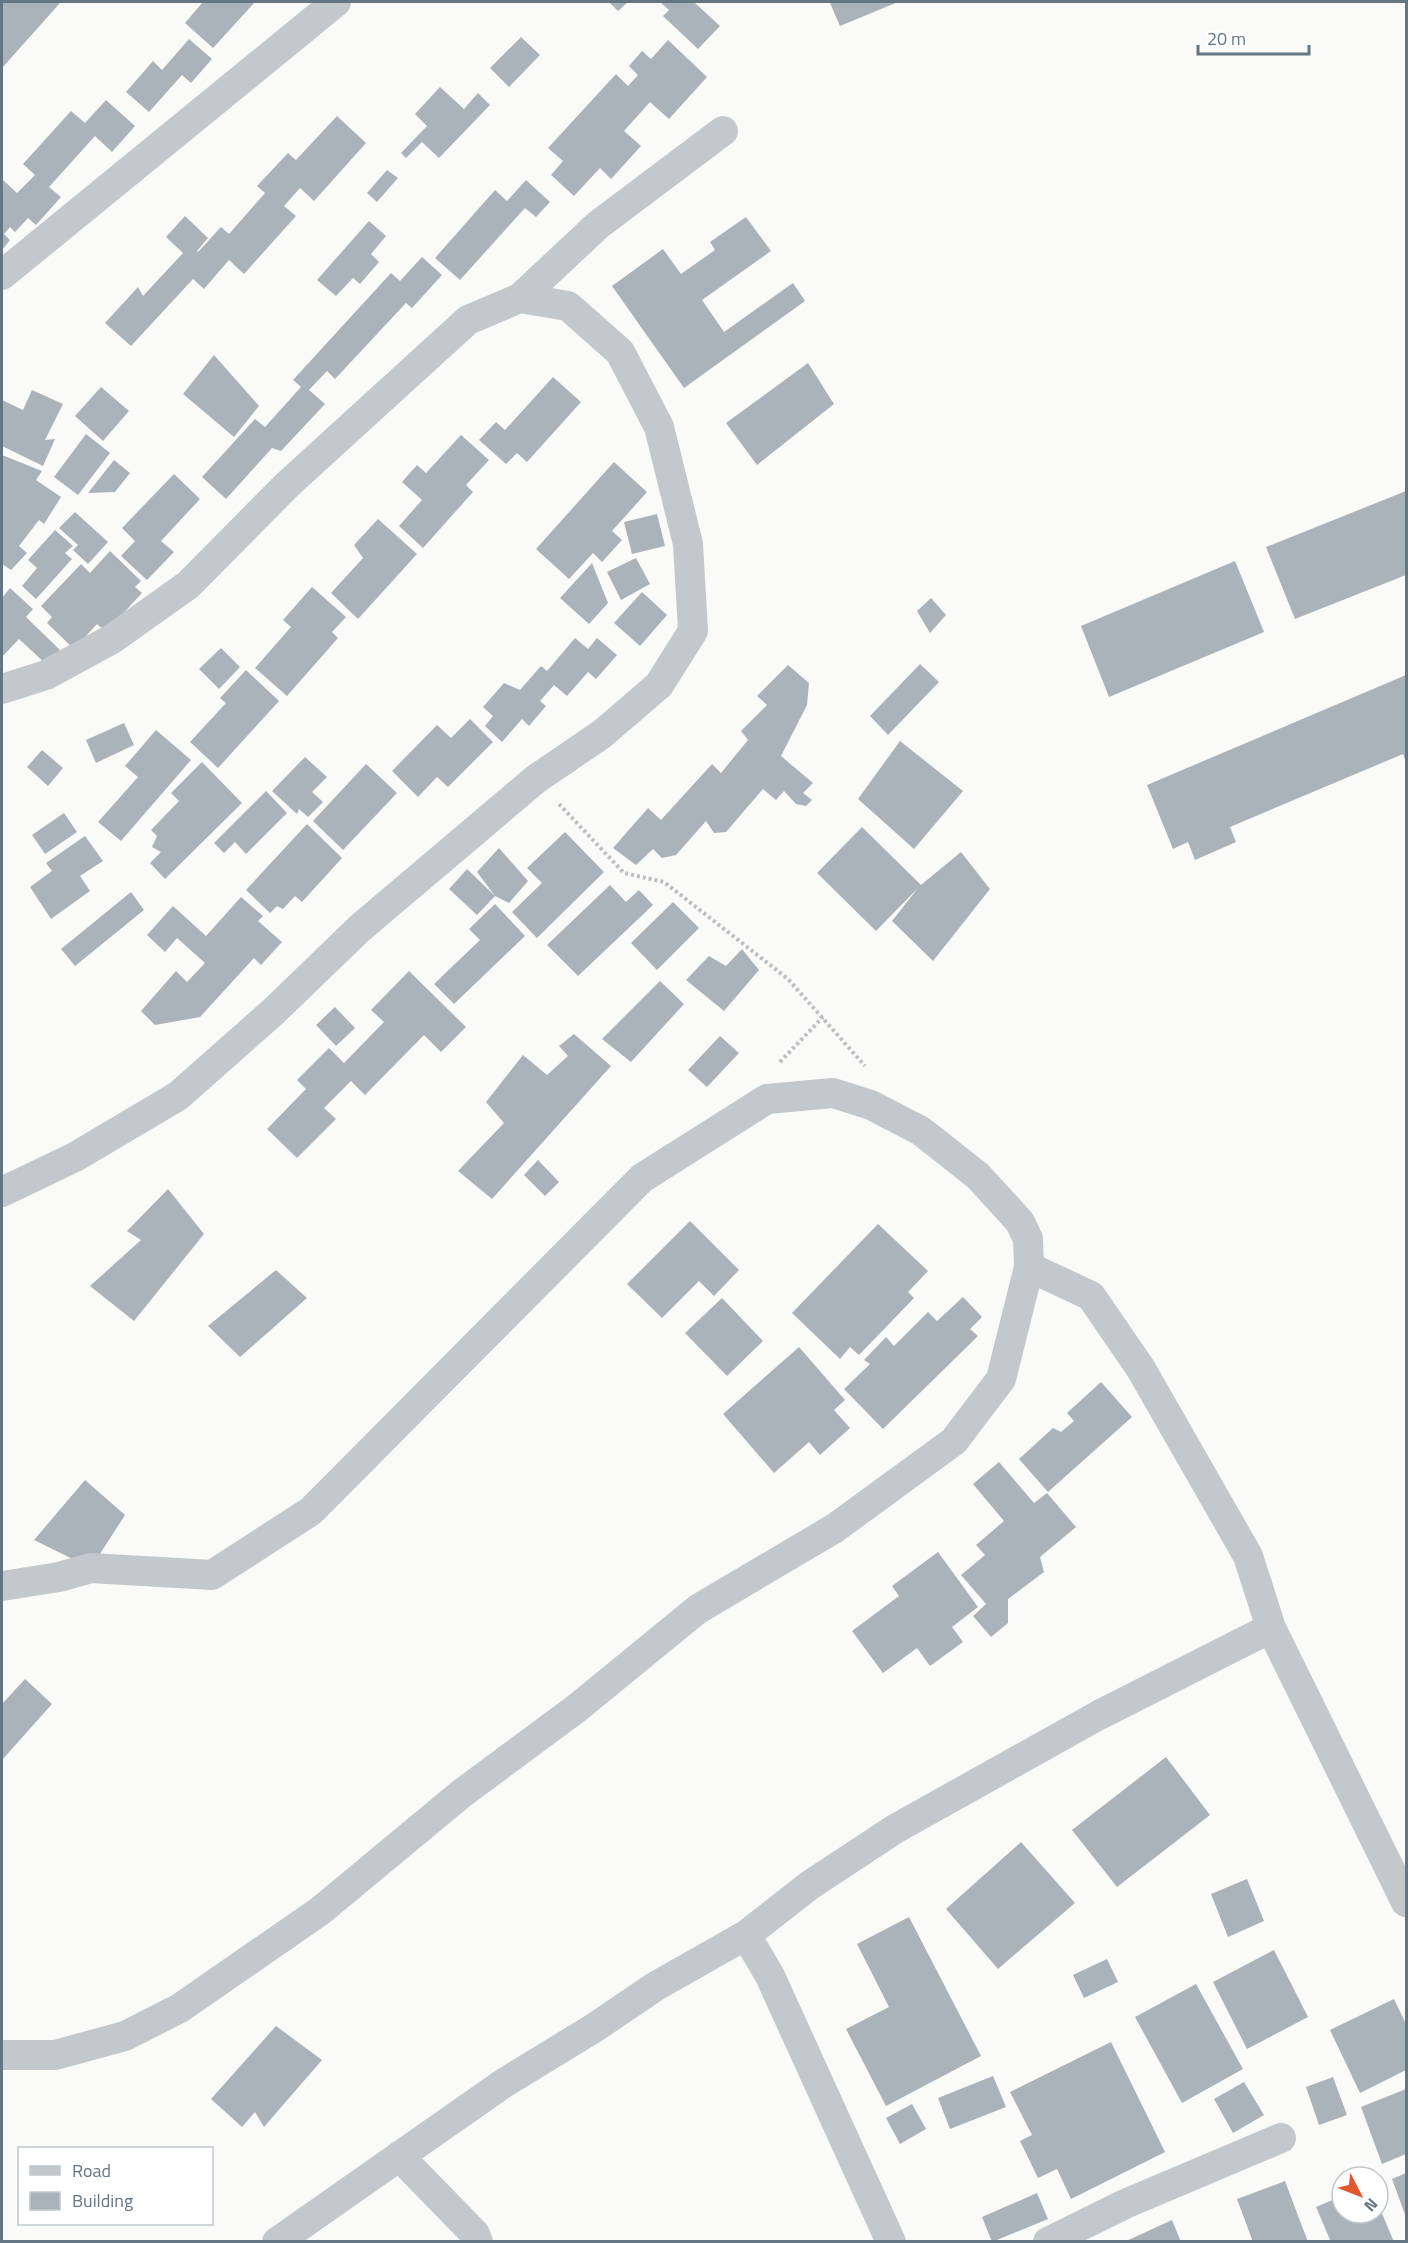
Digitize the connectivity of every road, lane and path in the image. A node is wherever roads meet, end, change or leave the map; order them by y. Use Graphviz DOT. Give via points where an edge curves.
graph roads {
  1 [pos="336,2"];
  2 [pos="723,131"];
  3 [pos="2,275"];
  4 [pos="520,298"];
  5 [pos="2,688"];
  6 [pos="536,779"];
  7 [pos="823,1017"];
  8 [pos="868,1070"];
  9 [pos="767,1099"];
  10 [pos="4,1186"];
  11 [pos="1029,1268"];
  12 [pos="2,1586"];
  13 [pos="1271,1628"];
  14 [pos="1407,1902"];
  15 [pos="746,1935"];
  16 [pos="2,2055"];
  17 [pos="1281,2138"];
  18 [pos="399,2156"];
  19 [pos="277,2241"];
  20 [pos="478,2241"];
  21 [pos="891,2241"];
  22 [pos="1048,2241"];
  1 -- 3 [label="street"];
  2 -- 4 [label="street" via="598,225"];
  4 -- 5 [label="street" via="468,320 287,485 188,585 112,639 46,675"];
  4 -- 6 [label="street" via="568,306 620,352 659,427 688,544 693,631 659,684 602,734"];
  6 -- 7 [label="path" via="624,873 664,882 788,979"];
  6 -- 10 [label="street" via="360,928 178,1096 75,1157"];
  7 -- 8 [label="path"];
  7 -- 9 [label="path" via="776,1067"];
  9 -- 11 [label="street" via="833,1093 871,1105 921,1131 978,1176 1020,1222 1028,1239"];
  9 -- 12 [label="street" via="642,1178 311,1511 212,1575 91,1569"];
  11 -- 13 [label="street" via="1091,1296 1141,1369 1248,1556"];
  11 -- 16 [label="street" via="1001,1379 954,1441 835,1528 698,1609 577,1708 461,1794 320,1911 180,2008 125,2036 55,2055"];
  13 -- 14 [label="street"];
  13 -- 15 [label="street" via="1099,1715 895,1829 810,1885"];
  15 -- 18 [label="street" via="656,1986"];
  15 -- 21 [label="street" via="770,1976"];
  17 -- 22 [label="street"];
  18 -- 19 [label="street"];
  18 -- 20 [label="street"];
}
